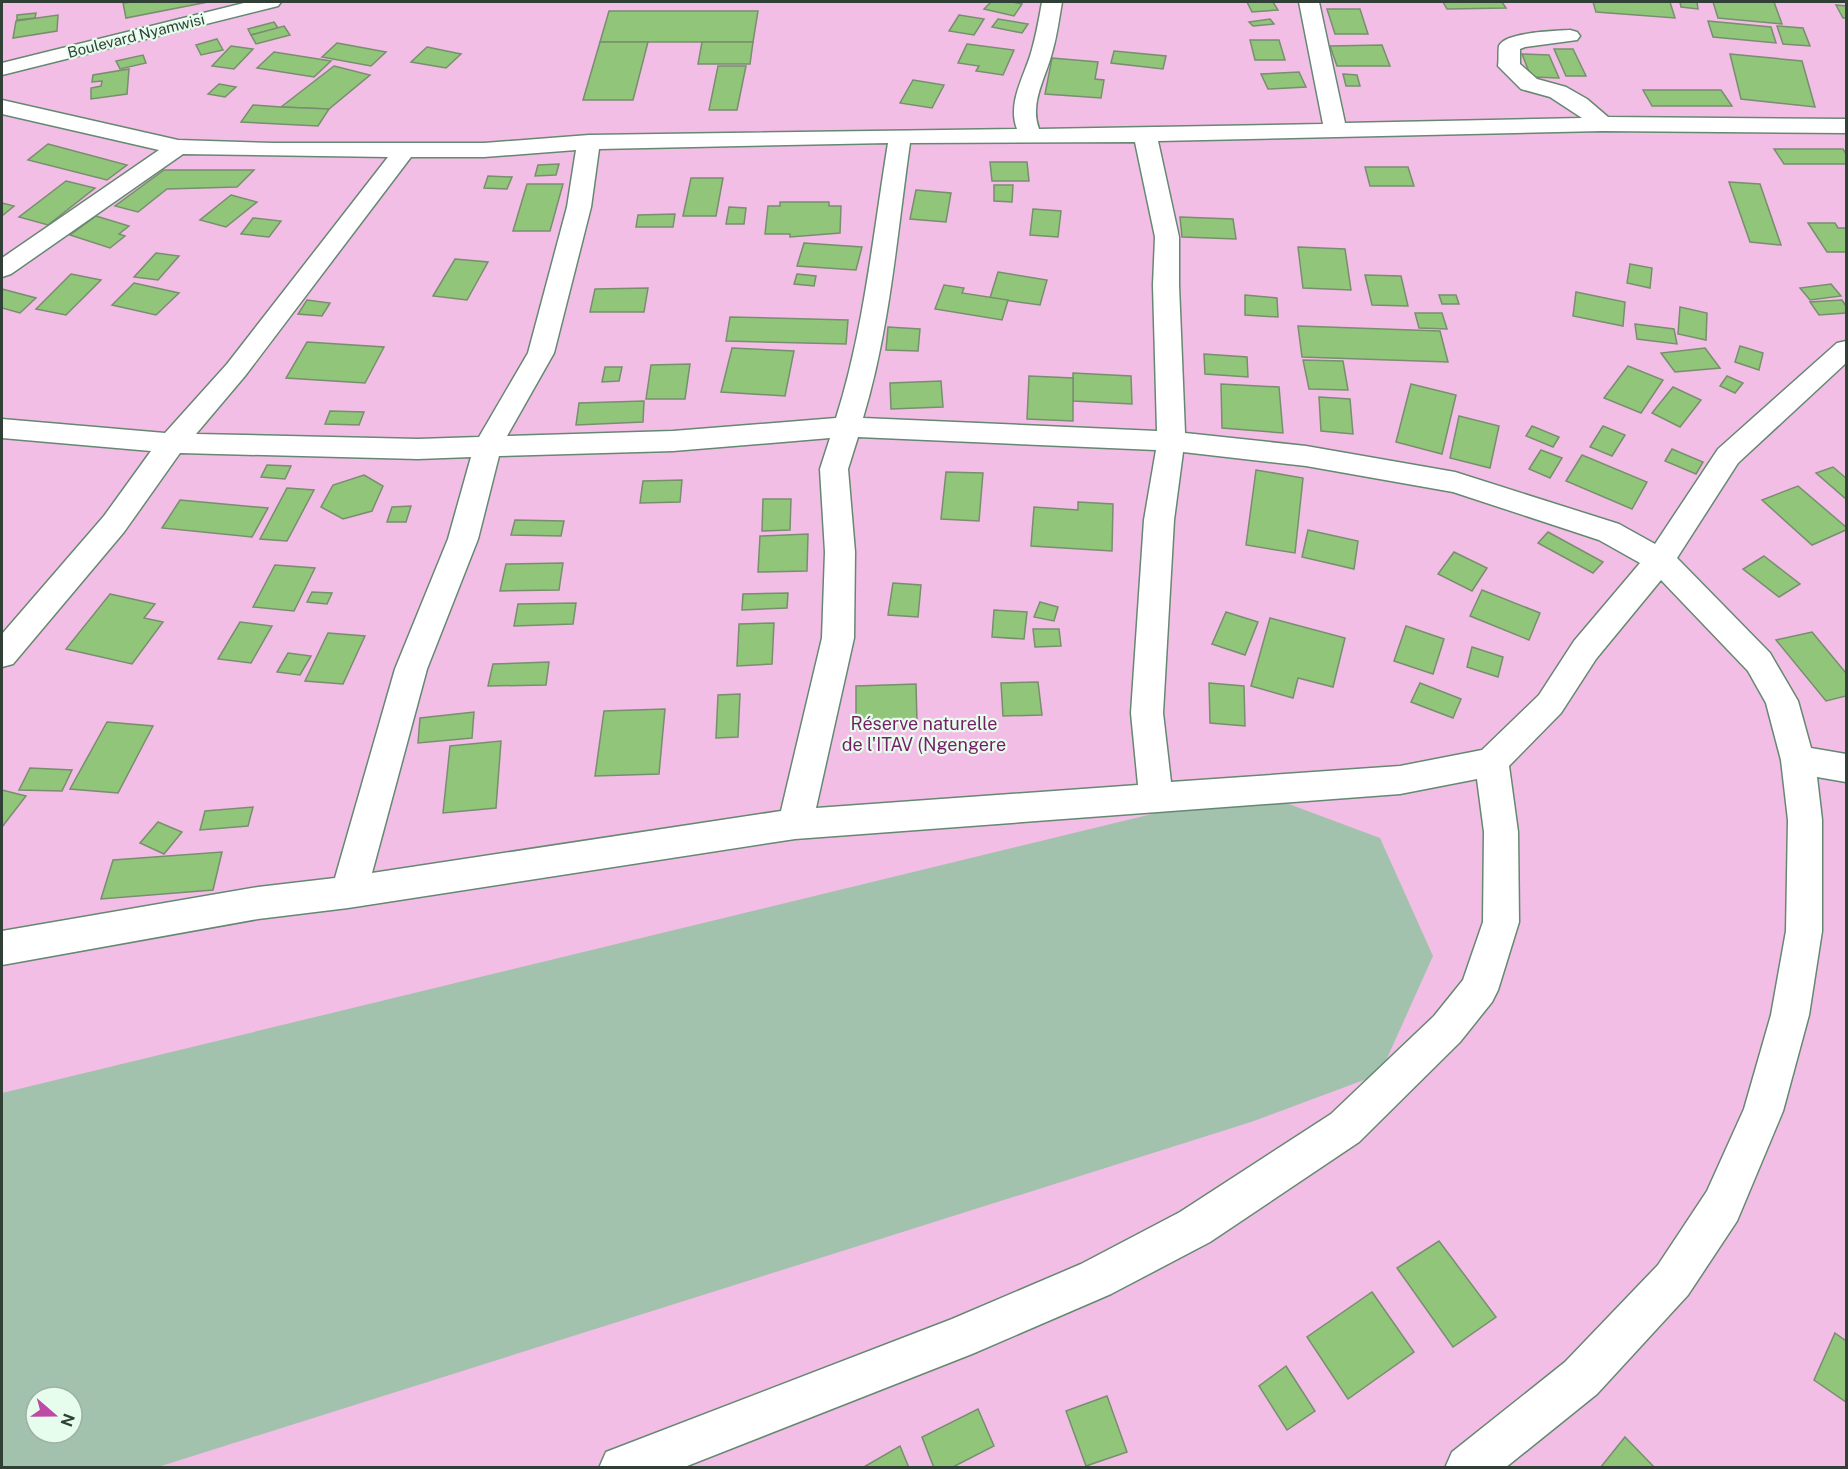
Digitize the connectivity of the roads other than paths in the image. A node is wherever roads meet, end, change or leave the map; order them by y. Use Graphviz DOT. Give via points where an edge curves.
graph roads {
  1 [pos="271,2"];
  2 [pos="1052,2"];
  3 [pos="1310,2"];
  4 [pos="1570,36"];
  5 [pos="2,69"];
  6 [pos="2,107"];
  7 [pos="1602,124"];
  8 [pos="1846,126"];
  9 [pos="1335,130"];
  10 [pos="1031,135"];
  11 [pos="1145,135"];
  12 [pos="900,136"];
  13 [pos="589,142"];
  14 [pos="178,147"];
  15 [pos="404,151"];
  16 [pos="2,269"];
  17 [pos="1846,350"];
  18 [pos="846,427"];
  19 [pos="2,428"];
  20 [pos="1171,441"];
  21 [pos="172,443"];
  22 [pos="487,448"];
  23 [pos="1660,560"];
  24 [pos="2,655"];
  25 [pos="1798,760"];
  26 [pos="1492,762"];
  27 [pos="1846,768"];
  28 [pos="1156,796"];
  29 [pos="795,824"];
  30 [pos="348,892"];
  31 [pos="2,948"];
  32 [pos="622,1467"];
  33 [pos="1468,1467"];
  1 -- 5 [label="street, Boulevard Nyamwisi"];
  2 -- 10 [label="street" via="1024,118"];
  3 -- 9 [label="street"];
  4 -- 7 [label="street" via="1521,41 1510,46 1509,66 1528,84 1558,92"];
  6 -- 14 [label="street"];
  7 -- 8 [label="street"];
  7 -- 9 [label="street"];
  9 -- 11 [label="street"];
  10 -- 11 [label="street"];
  10 -- 12 [label="street"];
  11 -- 20 [label="street" via="1167,237"];
  12 -- 13 [label="street"];
  12 -- 18 [label="street" via="869,339"];
  13 -- 15 [label="street"];
  13 -- 22 [label="street" via="579,207 541,353"];
  14 -- 15 [label="street"];
  14 -- 16 [label="street"];
  15 -- 21 [label="street" via="236,370"];
  17 -- 23 [label="street" via="1728,456"];
  18 -- 20 [label="street"];
  18 -- 22 [label="street" via="673,441"];
  18 -- 29 [label="street" via="834,469 840,552 838,638"];
  19 -- 21 [label="street"];
  20 -- 23 [label="street" via="1305,456 1455,482 1609,532"];
  20 -- 28 [label="street" via="1159,520 1147,713"];
  21 -- 22 [label="street"];
  21 -- 24 [label="street" via="114,524"];
  22 -- 30 [label="street" via="463,539 411,669"];
  23 -- 25 [label="street" via="1759,662 1782,702"];
  23 -- 26 [label="street" via="1585,650 1550,704"];
  25 -- 27 [label="street"];
  25 -- 33 [label="street" via="1805,820 1804,932 1792,1005 1762,1111 1722,1206 1673,1280 1581,1378"];
  26 -- 28 [label="street" via="1400,780"];
  26 -- 32 [label="street" via="1501,832 1501,922 1479,990 1447,1029 1345,1128 1195,1227 1096,1279 957,1339"];
  28 -- 29 [label="street"];
  29 -- 30 [label="street"];
  30 -- 31 [label="street" via="258,903"];
}
